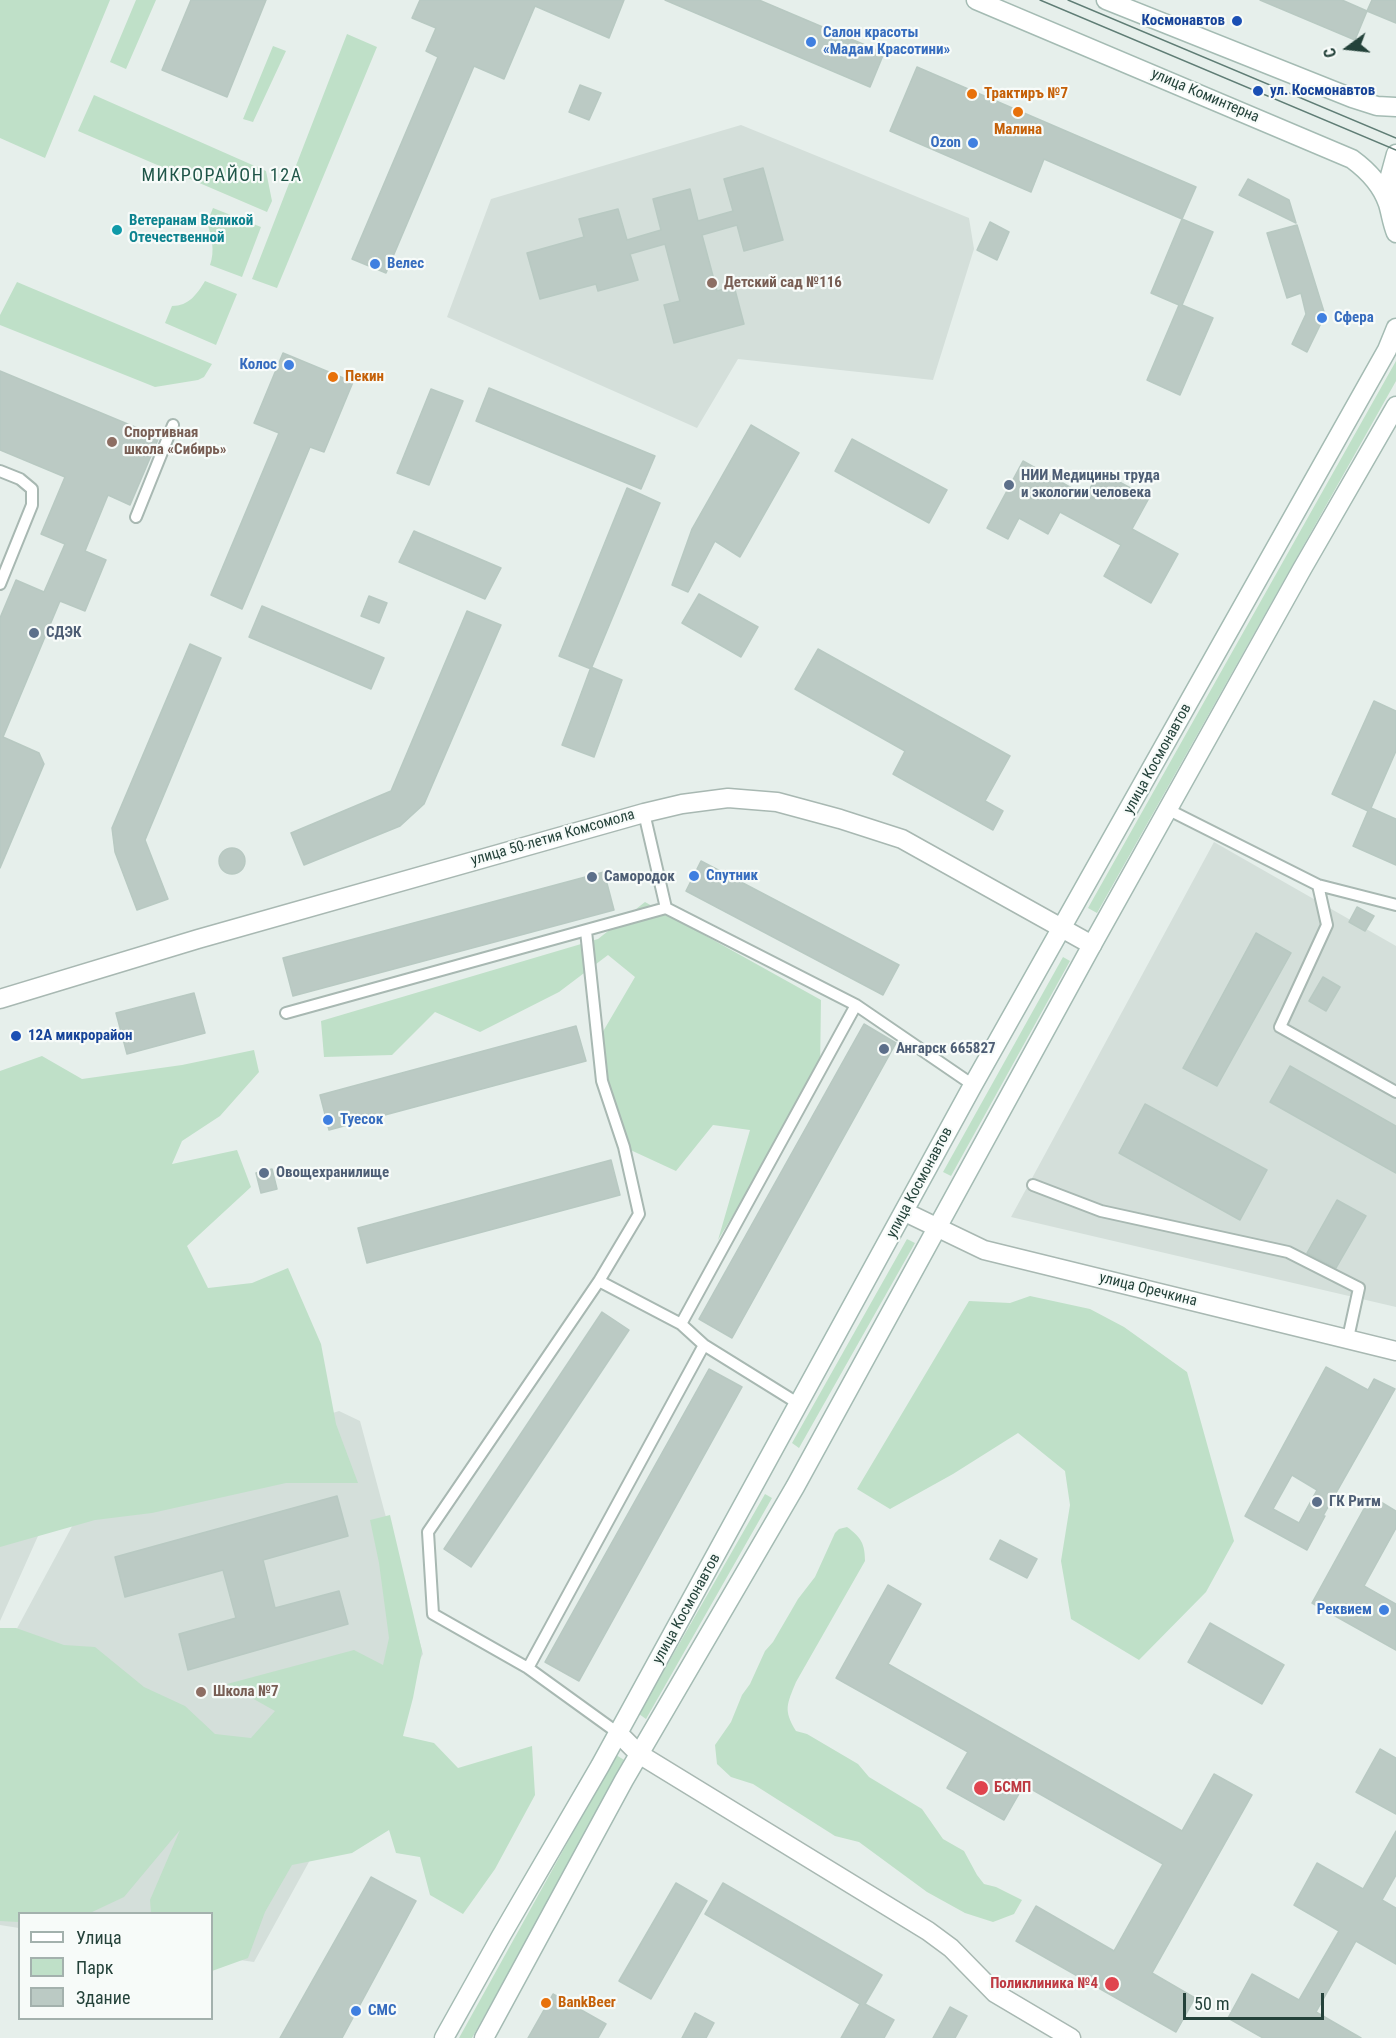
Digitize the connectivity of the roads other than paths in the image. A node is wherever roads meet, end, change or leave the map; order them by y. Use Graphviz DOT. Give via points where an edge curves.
graph roads {
  1 [pos="976,0"];
  2 [pos="1106,0"];
  3 [pos="1396,107"];
  4 [pos="1396,154"];
  5 [pos="1388,204"];
  6 [pos="1396,232"];
  7 [pos="1396,328"];
  8 [pos="1396,406"];
  9 [pos="173,425"];
  10 [pos="0,471"];
  11 [pos="136,517"];
  12 [pos="0,584"];
  13 [pos="1167,809"];
  14 [pos="644,813"];
  15 [pos="1318,885"];
  16 [pos="1396,905"];
  17 [pos="666,908"];
  18 [pos="1063,927"];
  19 [pos="586,931"];
  20 [pos="1092,945"];
  21 [pos="0,999"];
  22 [pos="856,1005"];
  23 [pos="286,1013"];
  24 [pos="973,1085"];
  25 [pos="1396,1092"];
  26 [pos="1033,1185"];
  27 [pos="905,1212"];
  28 [pos="937,1229"];
  29 [pos="599,1281"];
  30 [pos="681,1324"];
  31 [pos="1348,1338"];
  32 [pos="704,1345"];
  33 [pos="1396,1351"];
  34 [pos="799,1404"];
  35 [pos="528,1668"];
  36 [pos="618,1733"];
  37 [pos="639,1754"];
  38 [pos="444,2038"];
  39 [pos="484,2038"];
  40 [pos="1071,2038"];
  1 -- 5 [label="street, улица Коминтерна" via="1352,159 1378,185"];
  2 -- 3 [label="street" via="1352,98"];
  4 -- 5 [label="street" via="1388,183"];
  5 -- 6 [label="street, улица Коминтерна"];
  7 -- 18 [label="street, улица Космонавтов" via="1332,450"];
  8 -- 13 [label="street, улица Космонавтов"];
  9 -- 11 [label="lane"];
  10 -- 12 [label="lane" via="32,489 32,505"];
  13 -- 15 [label="lane"];
  13 -- 20 [label="street, улица Космонавтов"];
  14 -- 17 [label="lane"];
  14 -- 18 [label="street, улица 50-летия Комсомола" via="728,798 777,802 902,840"];
  14 -- 21 [label="street, улица 50-летия Комсомола"];
  15 -- 16 [label="lane"];
  15 -- 25 [label="lane" via="1328,925 1280,1027"];
  17 -- 19 [label="lane"];
  17 -- 22 [label="lane"];
  18 -- 20 [label="street, улица 50-летия Комсомола"];
  18 -- 24 [label="street, улица Космонавтов"];
  19 -- 23 [label="lane"];
  19 -- 29 [label="lane" via="602,1081 624,1147 639,1214"];
  20 -- 28 [label="street, улица Космонавтов"];
  22 -- 24 [label="lane"];
  22 -- 30 [label="lane"];
  24 -- 27 [label="street, улица Космонавтов"];
  26 -- 31 [label="lane" via="1101,1211 1288,1252 1359,1288"];
  27 -- 28 [label="street, улица Оречкина"];
  27 -- 34 [label="street, улица Космонавтов"];
  28 -- 31 [label="street, улица Оречкина" via="984,1250"];
  28 -- 37 [label="street, улица Космонавтов" via="795,1487"];
  29 -- 30 [label="lane"];
  29 -- 35 [label="lane" via="428,1532 433,1614"];
  30 -- 32 [label="lane"];
  31 -- 33 [label="street, улица Оречкина"];
  32 -- 34 [label="lane"];
  32 -- 35 [label="lane"];
  34 -- 36 [label="street, улица Космонавтов"];
  35 -- 36 [label="lane"];
  36 -- 37 [label="street"];
  36 -- 38 [label="street, улица Космонавтов"];
  37 -- 39 [label="street, улица Космонавтов"];
  37 -- 40 [label="street" via="928,1930 995,1993"];
}
